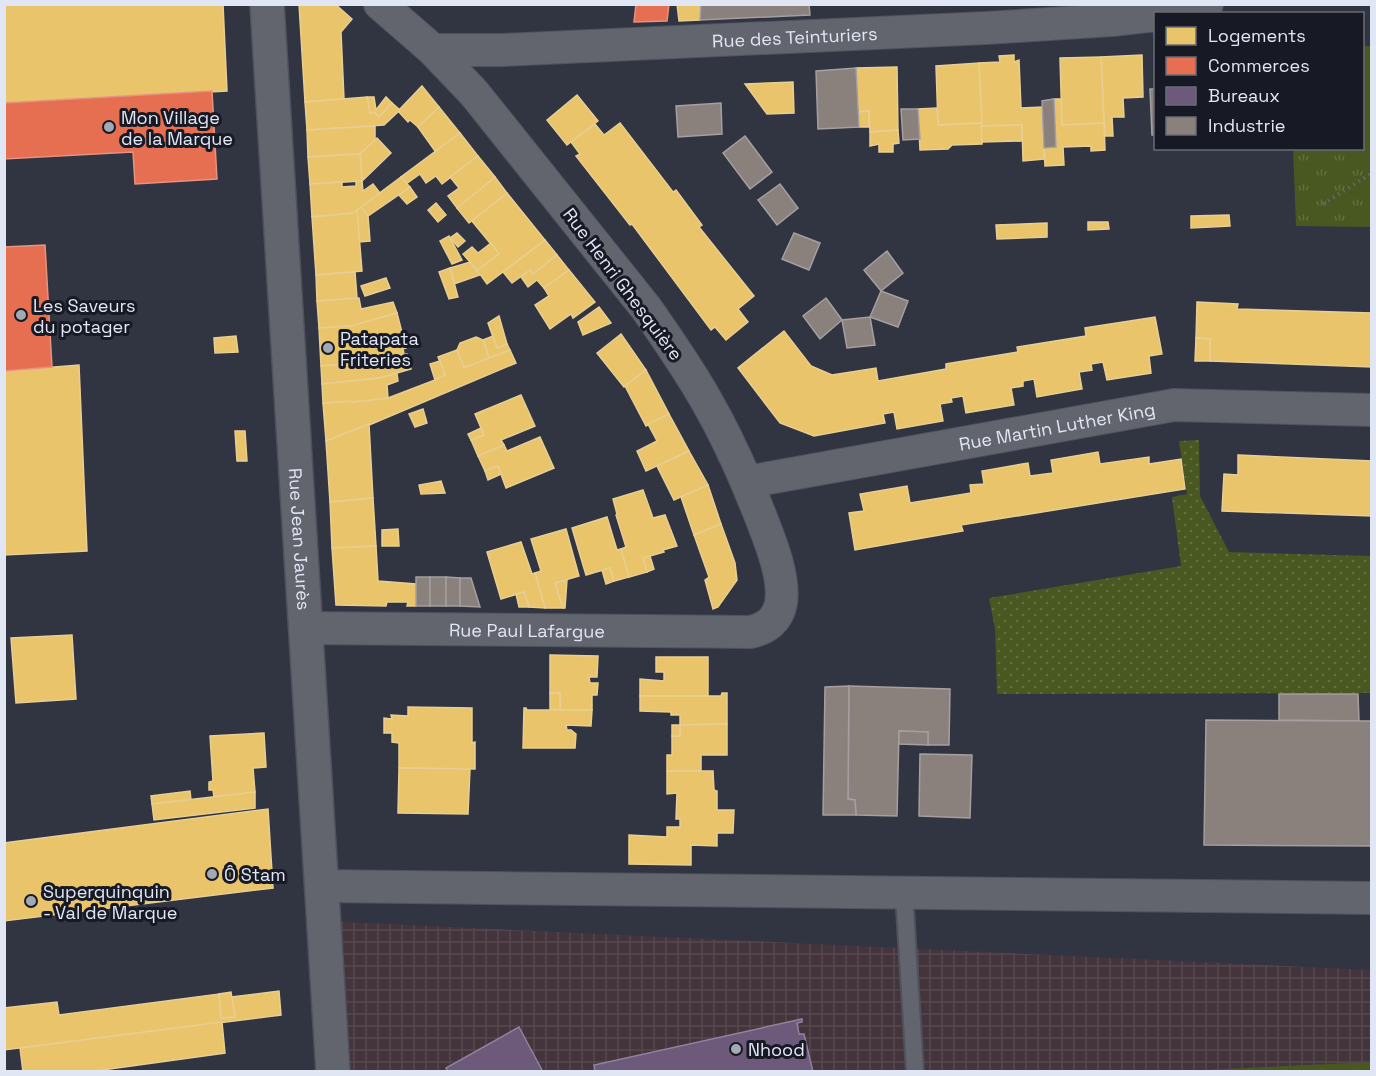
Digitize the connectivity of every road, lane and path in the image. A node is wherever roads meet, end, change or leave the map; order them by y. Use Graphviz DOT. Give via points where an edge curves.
graph roads {
  1 [pos="267,4"];
  2 [pos="380,4"];
  3 [pos="1207,4"];
  4 [pos="1172,12"];
  5 [pos="1154,15"];
  6 [pos="434,50"];
  7 [pos="1371,173"];
  8 [pos="1323,204"];
  9 [pos="1371,410"];
  10 [pos="747,482"];
  11 [pos="305,628"];
  12 [pos="750,632"];
  13 [pos="321,886"];
  14 [pos="904,893"];
  15 [pos="1371,898"];
  16 [pos="333,1071"];
  17 [pos="915,1071"];
  1 -- 11 [label="main road, Rue Jean Jaurès"];
  2 -- 6 [label="street, Rue Henri Ghesquière"];
  3 -- 4 [label="street"];
  5 -- 6 [label="street, Rue des Teinturiers" via="975,28"];
  6 -- 10 [label="street, Rue Henri Ghesquière" via="474,93 646,308 707,401"];
  7 -- 8 [label="path"];
  9 -- 10 [label="street, Rue Martin Luther King" via="1174,405"];
  10 -- 12 [label="street, Rue Henri Ghesquière" via="769,537 781,587 777,615 761,630"];
  11 -- 12 [label="street, Rue Paul Lafargue"];
  11 -- 13 [label="main road, Rue Jean Jaurès"];
  13 -- 14 [label="street"];
  13 -- 16 [label="main road, Rue Jean Jaurès"];
  14 -- 15 [label="street"];
  14 -- 17 [label="lane"];
}
